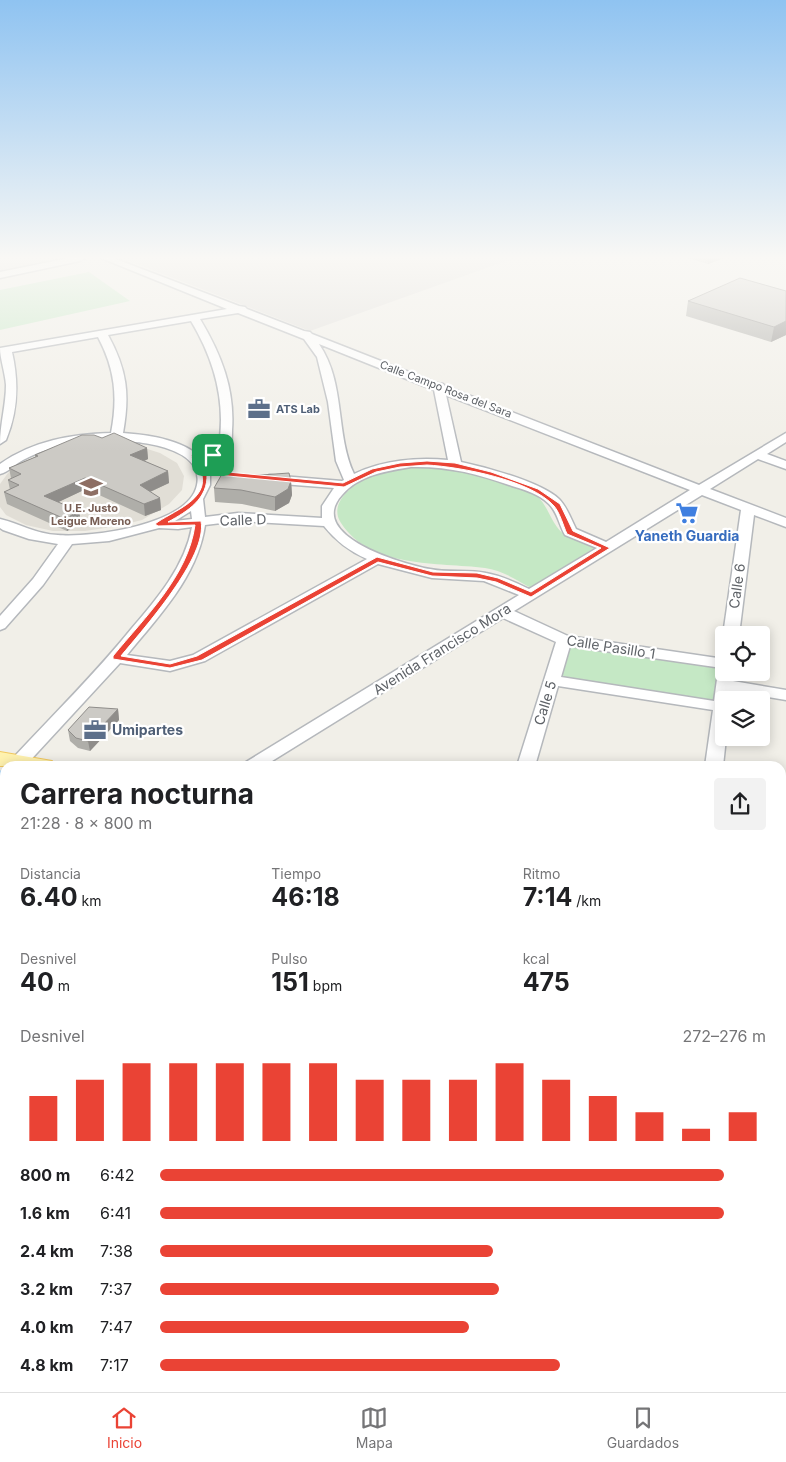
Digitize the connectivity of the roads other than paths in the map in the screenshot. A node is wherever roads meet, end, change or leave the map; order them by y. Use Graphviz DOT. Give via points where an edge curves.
graph roads {
  1 [pos="165,323"];
  2 [pos="197,323"];
  3 [pos="278,323"];
  4 [pos="102,334"];
  5 [pos="306,334"];
  6 [pos="3,351"];
  7 [pos="348,351"];
  8 [pos="322,357"];
  9 [pos="439,386"];
  10 [pos="488,406"];
  11 [pos="443,409"];
  12 [pos="116,436"];
  13 [pos="786,438"];
  14 [pos="0,440"];
  15 [pos="224,449"];
  16 [pos="758,455"];
  17 [pos="193,457"];
  18 [pos="455,465"];
  19 [pos="786,465"];
  20 [pos="0,470"];
  21 [pos="204,471"];
  22 [pos="222,475"];
  23 [pos="260,478"];
  24 [pos="348,483"];
  25 [pos="703,489"];
  26 [pos="197,499"];
  27 [pos="748,507"];
  28 [pos="329,522"];
  29 [pos="0,523"];
  30 [pos="199,523"];
  31 [pos="786,523"];
  32 [pos="158,524"];
  33 [pos="68,540"];
  34 [pos="607,548"];
  35 [pos="377,559"];
  36 [pos="531,595"];
  37 [pos="503,612"];
  38 [pos="0,625"];
  39 [pos="732,626"];
  40 [pos="564,640"];
  41 [pos="116,658"];
  42 [pos="715,663"];
  43 [pos="552,680"];
  44 [pos="734,681"];
  45 [pos="786,694"];
  46 [pos="715,706"];
  47 [pos="717,746"];
  48 [pos="10,761"];
  49 [pos="260,761"];
  50 [pos="528,761"];
  51 [pos="715,761"];
  1 -- 4 [label="street"];
  2 -- 15 [label="street" via="218,362 225,389 228,417"];
  3 -- 5 [label="street, Calle Campo Rosa del Sara"];
  4 -- 6 [label="street"];
  4 -- 12 [label="street" via="114,355 122,380 122,407"];
  5 -- 7 [label="street, Calle Campo Rosa del Sara"];
  5 -- 8 [label="street"];
  6 -- 14 [label="street" via="11,368 12,387 11,408"];
  7 -- 8 [label="street" via="332,352"];
  7 -- 9 [label="street, Calle Campo Rosa del Sara"];
  8 -- 24 [label="street" via="334,402"];
  9 -- 10 [label="street, Calle Campo Rosa del Sara"];
  9 -- 11 [label="street"];
  10 -- 11 [label="street"];
  10 -- 25 [label="street, Calle Campo Rosa del Sara"];
  11 -- 18 [label="street"];
  12 -- 17 [label="street" via="174,446"];
  12 -- 20 [label="street" via="56,444 28,453"];
  13 -- 16 [label="street, Avenida Francisco Mora"];
  15 -- 17 [label="street" via="210,456"];
  15 -- 21 [label="street" via="222,456"];
  16 -- 19 [label="street"];
  16 -- 25 [label="street, Avenida Francisco Mora"];
  17 -- 21 [label="street"];
  18 -- 24 [label="street" via="400,465 374,471"];
  18 -- 34 [label="street" via="536,490 558,505 570,532"];
  21 -- 22 [label="street"];
  21 -- 26 [label="street" via="204,485"];
  23 -- 24 [label="street"];
  24 -- 28 [label="street" via="334,495 327,510"];
  25 -- 27 [label="street, Calle Campo Rosa del Sara"];
  25 -- 34 [label="street, Avenida Francisco Mora"];
  26 -- 30 [label="street"];
  26 -- 32 [label="street"];
  27 -- 31 [label="street, Calle Campo Rosa del Sara"];
  27 -- 39 [label="street, Calle 6"];
  28 -- 30 [label="street, Calle D" via="238,517"];
  28 -- 35 [label="street" via="347,543"];
  29 -- 33 [label="street" via="16,531"];
  30 -- 32 [label="street, Calle D"];
  30 -- 41 [label="street" via="196,543 170,592"];
  32 -- 33 [label="street" via="115,536"];
  33 -- 38 [label="street" via="38,582"];
  34 -- 36 [label="street, Avenida Francisco Mora"];
  35 -- 36 [label="street" via="432,574 498,580"];
  35 -- 41 [label="street" via="200,658 170,666"];
  36 -- 37 [label="street, Avenida Francisco Mora"];
  37 -- 40 [label="street, Calle Pasillo 1"];
  37 -- 49 [label="street, Avenida Francisco Mora"];
  40 -- 42 [label="street, Calle Pasillo 1"];
  40 -- 43 [label="street, Calle 5"];
  41 -- 48 [label="street"];
  43 -- 46 [label="street"];
  43 -- 50 [label="street, Calle 5"];
  44 -- 45 [label="street"];
  47 -- 51 [label="street"];
}
